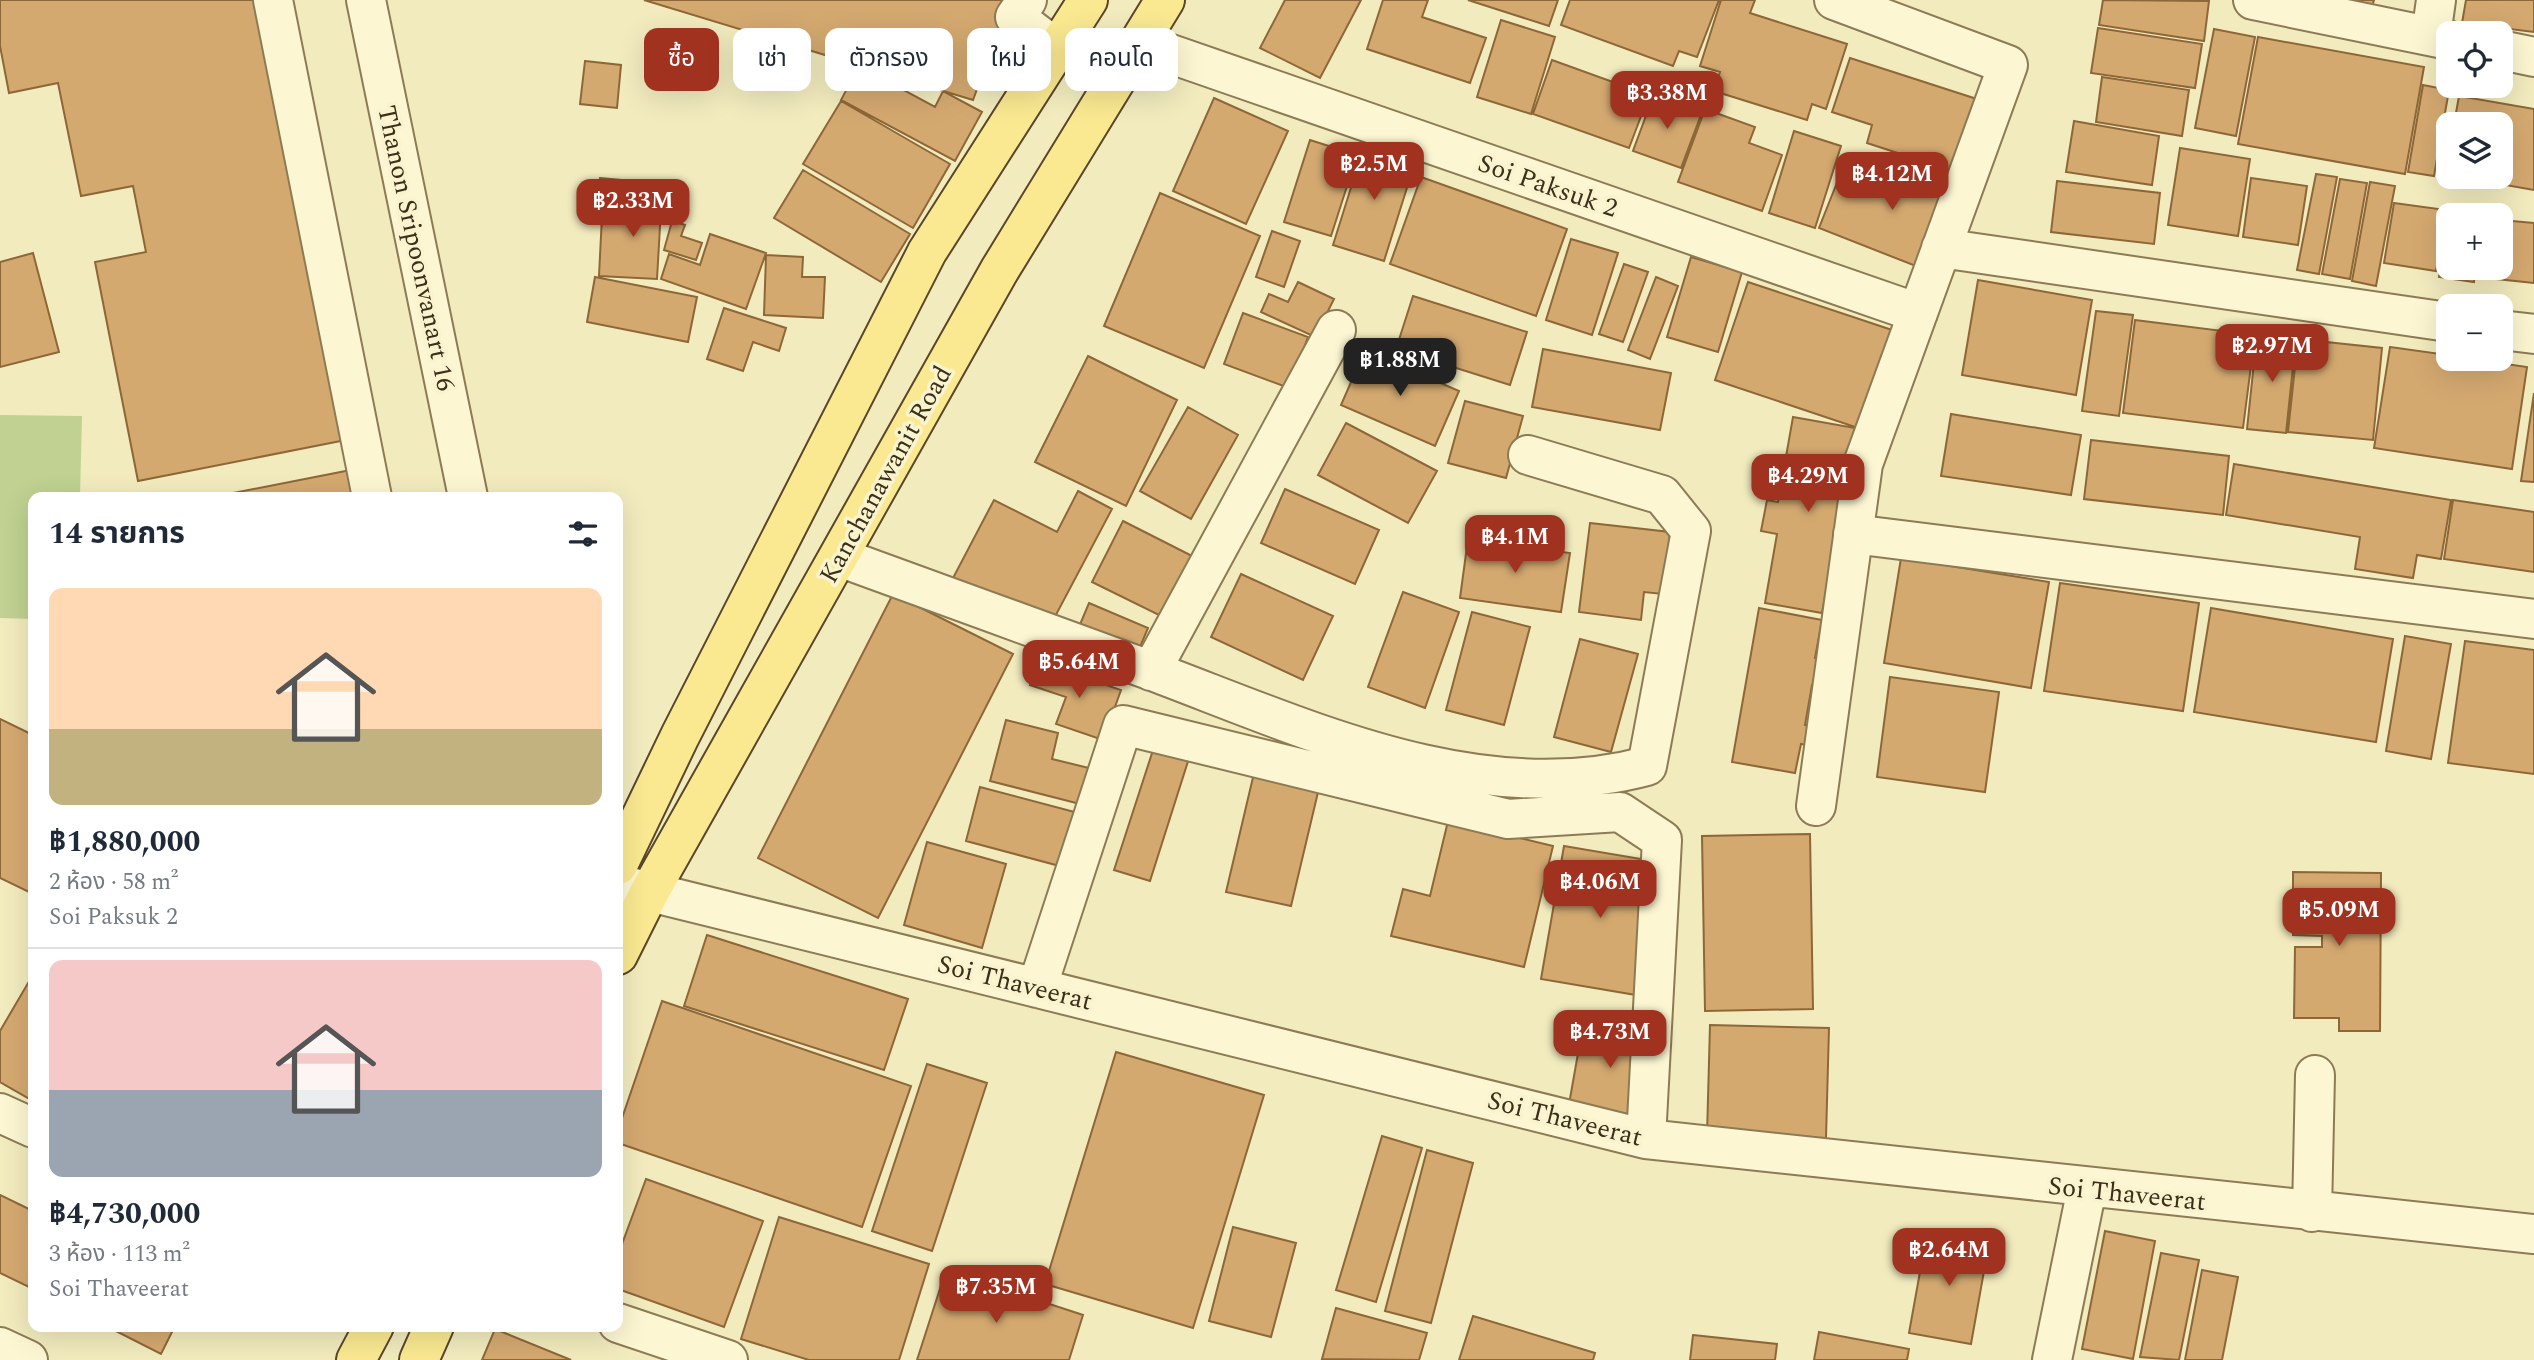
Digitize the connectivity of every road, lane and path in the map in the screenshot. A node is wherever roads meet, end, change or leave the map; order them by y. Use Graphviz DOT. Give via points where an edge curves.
graph roads {
  1 [pos="273,0"];
  2 [pos="366,0"];
  3 [pos="1027,0"];
  4 [pos="1088,0"];
  5 [pos="1165,0"];
  6 [pos="1834,0"];
  7 [pos="2253,0"];
  8 [pos="2436,25"];
  9 [pos="1148,28"];
  10 [pos="1056,49"];
  11 [pos="2513,53"];
  12 [pos="1178,57"];
  13 [pos="2534,57"];
  14 [pos="1110,91"];
  15 [pos="1941,248"];
  16 [pos="1918,313"];
  17 [pos="2436,320"];
  18 [pos="1336,330"];
  19 [pos="2513,331"];
  20 [pos="2534,334"];
  21 [pos="1528,455"];
  22 [pos="371,492"];
  23 [pos="467,492"];
  24 [pos="1853,534"];
  25 [pos="839,557"];
  26 [pos="2534,619"];
  27 [pos="1151,671"];
  28 [pos="1816,806"];
  29 [pos="623,855"];
  30 [pos="634,887"];
  31 [pos="623,934"];
  32 [pos="1037,988"];
  33 [pos="2315,1075"];
  34 [pos="0,1113"];
  35 [pos="28,1126"];
  36 [pos="1646,1139"];
  37 [pos="2087,1188"];
  38 [pos="2312,1212"];
  39 [pos="2534,1234"];
  40 [pos="623,1325"];
  41 [pos="370,1332"];
  42 [pos="431,1332"];
  43 [pos="0,1347"];
  44 [pos="28,1360"];
  45 [pos="356,1360"];
  46 [pos="418,1360"];
  47 [pos="728,1360"];
  48 [pos="2052,1360"];
  1 -- 22 [label="street"];
  2 -- 23 [label="street, Thanon Sripoonvanart 16"];
  3 -- 10 [label="street" via="1015,17"];
  4 -- 10 [label="main road"];
  5 -- 9 [label="main road, Kanchanawanit Road"];
  6 -- 15 [label="street" via="2008,65"];
  7 -- 8 [label="street"];
  10 -- 29 [label="main road" via="928,252"];
  11 -- 13 [label="street"];
  12 -- 16 [label="street, Soi Paksuk 2"];
  14 -- 25 [label="main road, Kanchanawanit Road" via="999,271"];
  15 -- 16 [label="street"];
  15 -- 17 [label="street"];
  16 -- 24 [label="street" via="1863,464"];
  18 -- 27 [label="street"];
  19 -- 20 [label="street"];
  21 -- 27 [label="street" via="1662,495 1691,531 1647,766 1607,776 1517,780 1377,753"];
  24 -- 26 [label="street"];
  24 -- 28 [label="street"];
  25 -- 27 [label="street"];
  25 -- 30 [label="main road, Kanchanawanit Road"];
  30 -- 31 [label="main road, Kanchanawanit Road"];
  30 -- 32 [label="street, Soi Thaveerat"];
  32 -- 36 [label="street, Soi Thaveerat"];
  32 -- 36 [label="street" via="1124,726 1508,819 1620,812 1662,840"];
  33 -- 38 [label="street"];
  34 -- 35 [label="street"];
  36 -- 37 [label="street, Soi Thaveerat"];
  37 -- 38 [label="street, Soi Thaveerat"];
  37 -- 48 [label="street"];
  38 -- 39 [label="street, Soi Thaveerat"];
  40 -- 47 [label="street"];
  41 -- 45 [label="main road"];
  42 -- 46 [label="main road"];
  43 -- 44 [label="street"];
}
